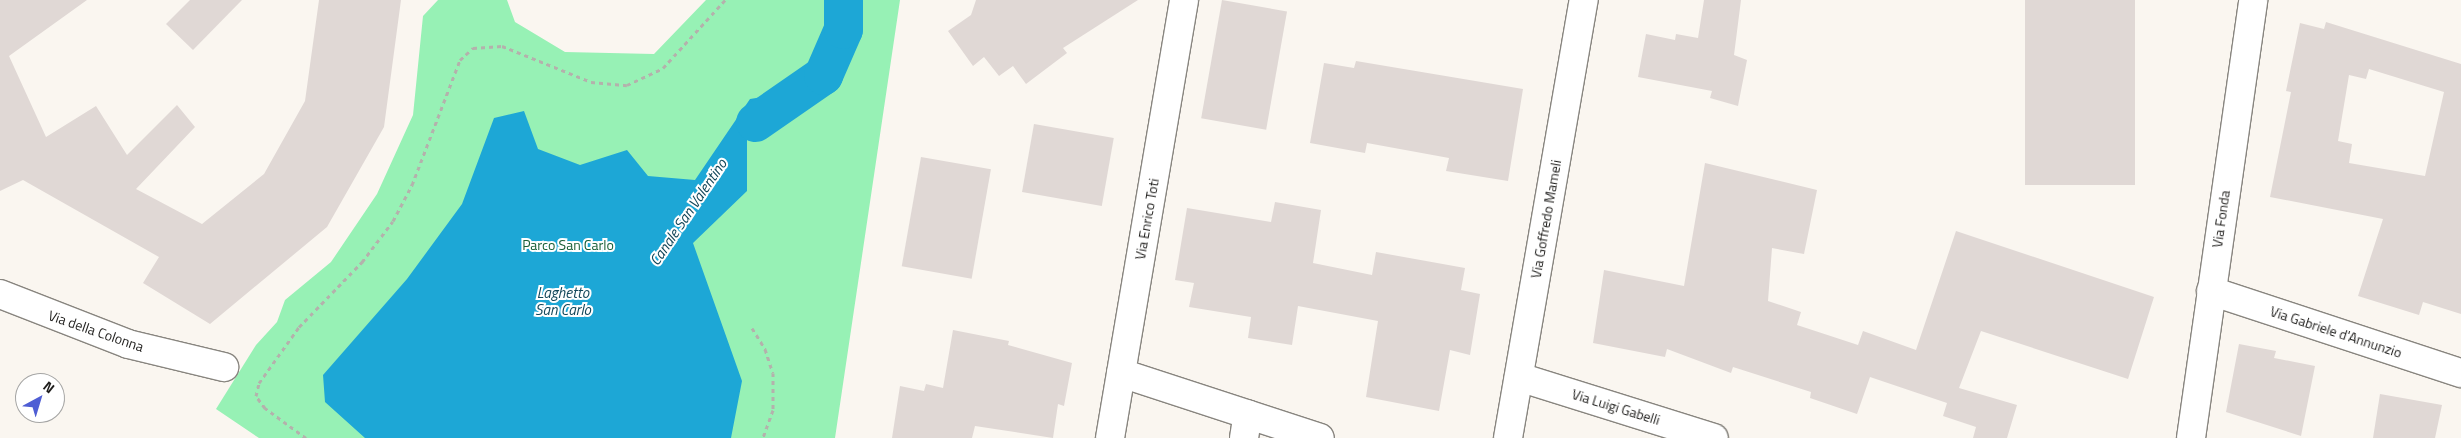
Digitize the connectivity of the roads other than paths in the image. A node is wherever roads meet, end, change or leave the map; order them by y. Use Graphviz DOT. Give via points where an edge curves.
graph roads {
  1 [pos="1184,0"];
  2 [pos="1584,0"];
  3 [pos="2253,0"];
  4 [pos="2211,291"];
  5 [pos="0,294"];
  6 [pos="224,367"];
  7 [pos="1121,373"];
  8 [pos="2461,373"];
  9 [pos="1519,376"];
  10 [pos="1246,426"];
  11 [pos="1110,438"];
  12 [pos="1320,438"];
  13 [pos="1508,438"];
  14 [pos="1714,438"];
  15 [pos="2191,438"];
  1 -- 7 [label="street, Via Enrico Toti"];
  2 -- 9 [label="street, Via Goffredo Mameli"];
  3 -- 4 [label="street, Via Fonda"];
  4 -- 8 [label="street, Via Gabriele d'Annunzio"];
  4 -- 15 [label="street, Via Fonda"];
  5 -- 6 [label="street, Via della Colonna" via="128,344"];
  7 -- 10 [label="street"];
  7 -- 11 [label="street, Via Enrico Toti"];
  9 -- 13 [label="street, Via Goffredo Mameli"];
  9 -- 14 [label="street, Via Luigi Gabelli"];
  10 -- 12 [label="street"];
}
